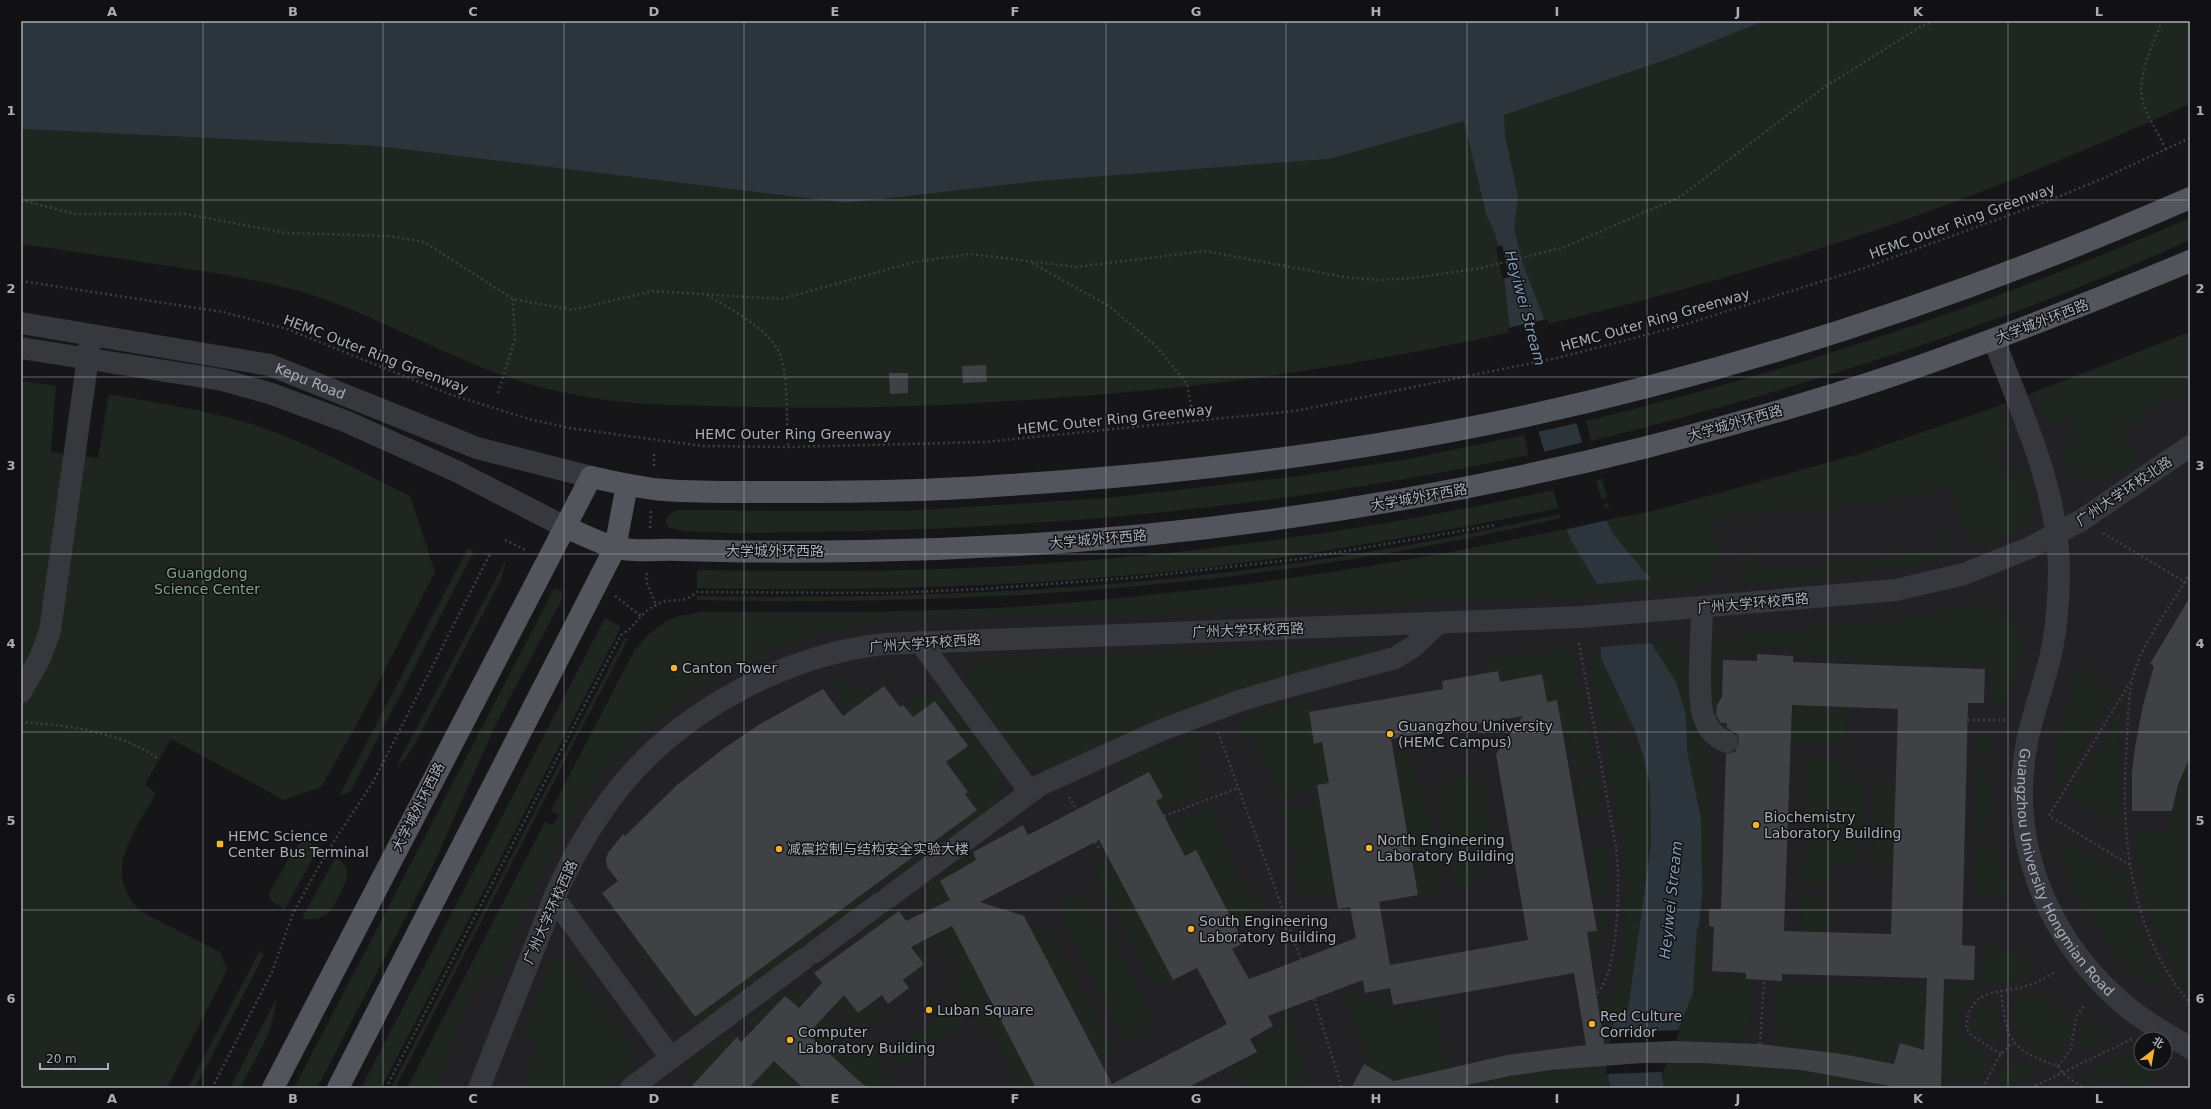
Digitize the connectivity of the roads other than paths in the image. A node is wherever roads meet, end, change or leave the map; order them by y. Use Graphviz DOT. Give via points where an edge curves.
graph roads {
  1 [pos="2190,198"];
  2 [pos="2190,261"];
  3 [pos="21,323"];
  4 [pos="91,333"];
  5 [pos="1994,340"];
  6 [pos="21,348"];
  7 [pos="87,358"];
  8 [pos="2190,446"];
  9 [pos="591,477"];
  10 [pos="627,485"];
  11 [pos="565,527"];
  12 [pos="2057,534"];
  13 [pos="615,548"];
  14 [pos="1702,607"];
  15 [pos="1438,622"];
  16 [pos="920,642"];
  17 [pos="21,692"];
  18 [pos="1727,742"];
  19 [pos="1030,792"];
  20 [pos="554,898"];
  21 [pos="2190,1048"];
  22 [pos="671,1058"];
  23 [pos="272,1088"];
  24 [pos="338,1088"];
  25 [pos="479,1088"];
  26 [pos="631,1088"];
  1 -- 10 [label="main road" via="2054,256 1874,321 1767,354 1582,403 1410,438 1303,456 1105,479 951,489 715,492"];
  2 -- 5 [label="main road, 大学城外环西路"];
  3 -- 4 [label="street, Kepu Road"];
  4 -- 7 [label="street"];
  4 -- 9 [label="street, Kepu Road" via="270,365 477,448"];
  5 -- 12 [label="street, Guangzhou University Hongmian Road" via="2042,466"];
  5 -- 13 [label="main road, 大学城外环西路" via="1882,379 1761,416 1597,459 1449,492 1310,515 1076,541 877,551 785,552"];
  6 -- 7 [label="street, Kepu Road"];
  7 -- 11 [label="street, Kepu Road" via="222,380 269,393 345,422 456,471"];
  7 -- 17 [label="street" via="50,631 40,658"];
  8 -- 12 [label="street, 广州大学环校北路" via="2082,520"];
  9 -- 10 [label="main road"];
  9 -- 11 [label="main road, 大学城外环西路"];
  10 -- 13 [label="main road"];
  11 -- 13 [label="main road, 大学城外环西路"];
  11 -- 23 [label="main road, 大学城外环西路"];
  12 -- 14 [label="street, 广州大学环校西路" via="1969,572 1896,590"];
  12 -- 21 [label="street, Guangzhou University Hongmian Road" via="2059,590 2056,626 2051,654 2031,721 2022,769 2023,819 2027,849 2048,910 2075,954 2119,1001"];
  13 -- 24 [label="main road"];
  14 -- 15 [label="street, 广州大学环校西路" via="1582,618"];
  14 -- 18 [label="street" via="1702,712 1714,735"];
  15 -- 16 [label="street, 广州大学环校西路"];
  15 -- 19 [label="street" via="1413,647 1395,658 1283,688 1210,712 1134,742"];
  16 -- 19 [label="street"];
  16 -- 20 [label="street, 广州大学环校西路" via="873,645 800,664 742,689 693,719 650,756 621,786 572,860"];
  19 -- 22 [label="street"];
  20 -- 22 [label="street"];
  20 -- 25 [label="street, 广州大学环校西路"];
  22 -- 26 [label="street"];
}
